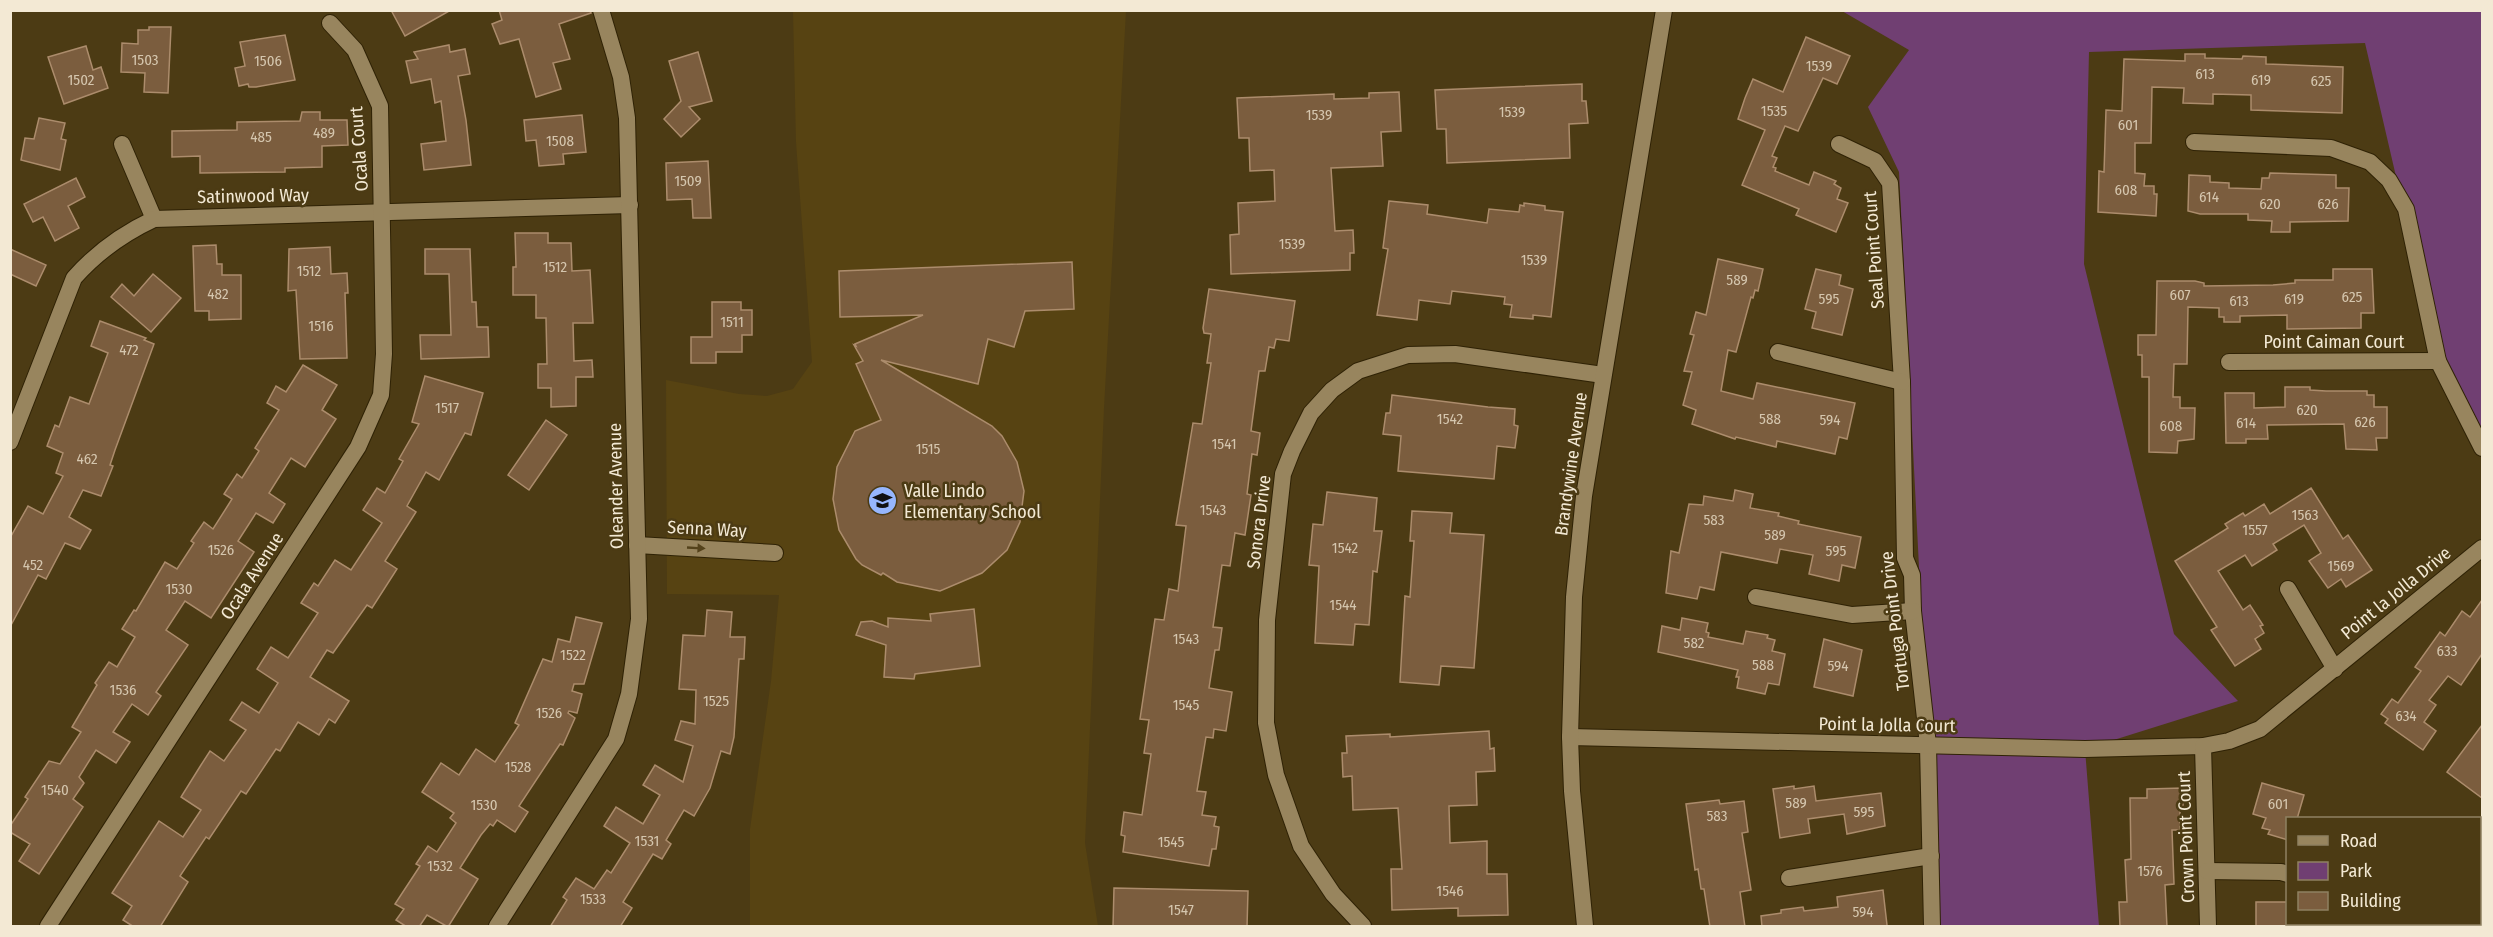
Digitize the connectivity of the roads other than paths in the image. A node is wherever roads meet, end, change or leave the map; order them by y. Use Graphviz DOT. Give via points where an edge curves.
graph roads {
  1 [pos="601,10"];
  2 [pos="1665,10"];
  3 [pos="330,23"];
  4 [pos="2194,142"];
  5 [pos="122,144"];
  6 [pos="1839,144"];
  7 [pos="630,205"];
  8 [pos="383,214"];
  9 [pos="154,219"];
  10 [pos="1778,352"];
  11 [pos="2438,361"];
  12 [pos="2229,362"];
  13 [pos="1603,375"];
  14 [pos="1902,382"];
  15 [pos="10,442"];
  16 [pos="2482,448"];
  17 [pos="637,545"];
  18 [pos="2482,548"];
  19 [pos="774,553"];
  20 [pos="2288,589"];
  21 [pos="1756,597"];
  22 [pos="1913,611"];
  23 [pos="2335,669"];
  24 [pos="1570,737"];
  25 [pos="1928,745"];
  26 [pos="2203,746"];
  27 [pos="1931,856"];
  28 [pos="2207,871"];
  29 [pos="2286,873"];
  30 [pos="1789,878"];
  31 [pos="48,927"];
  32 [pos="497,927"];
  33 [pos="1363,927"];
  34 [pos="1585,927"];
  35 [pos="1932,927"];
  36 [pos="2208,927"];
  1 -- 7 [label="street, Oleander Avenue" via="621,77 627,118"];
  2 -- 13 [label="street, Brandywine Avenue"];
  3 -- 8 [label="street, Ocala Court" via="355,50 380,106"];
  4 -- 11 [label="street" via="2331,148 2370,162 2389,180 2406,209"];
  5 -- 9 [label="street"];
  6 -- 14 [label="street, Seal Point Court" via="1875,161 1890,183"];
  7 -- 8 [label="street, Satinwood Way"];
  7 -- 17 [label="street, Oleander Avenue"];
  8 -- 9 [label="street, Satinwood Way"];
  8 -- 31 [label="street, Ocala Avenue" via="381,395 358,447"];
  9 -- 15 [label="street, Satinwood Way" via="116,239 74,278"];
  10 -- 14 [label="street"];
  11 -- 12 [label="street, Point Caiman Court"];
  11 -- 16 [label="street"];
  13 -- 24 [label="street, Brandywine Avenue" via="1584,496 1574,597"];
  13 -- 33 [label="street, Sonora Drive" via="1455,354 1408,355 1358,371 1332,390 1311,413 1292,451 1283,474 1267,620 1266,723 1276,775 1301,846 1333,894"];
  14 -- 22 [label="street, Tortuga Point Drive" via="1905,558 1912,575"];
  17 -- 19 [label="street, Senna Way, one-way"];
  17 -- 32 [label="street, Oleander Avenue" via="639,619 629,694 616,740"];
  18 -- 23 [label="street, Point la Jolla Drive"];
  20 -- 23 [label="street"];
  21 -- 22 [label="street" via="1852,615"];
  22 -- 25 [label="street, Tortuga Point Drive"];
  23 -- 26 [label="street, Point la Jolla Drive" via="2260,729"];
  24 -- 25 [label="street, Point la Jolla Court"];
  24 -- 34 [label="street, Brandywine Avenue"];
  25 -- 26 [label="street, Point la Jolla Court" via="2085,749"];
  25 -- 27 [label="street, Tortuga Point Drive"];
  26 -- 28 [label="street, Crown Point Court"];
  27 -- 30 [label="street"];
  27 -- 35 [label="street, Tortuga Point Drive"];
  28 -- 29 [label="street"];
  28 -- 36 [label="street, Crown Point Court"];
}
